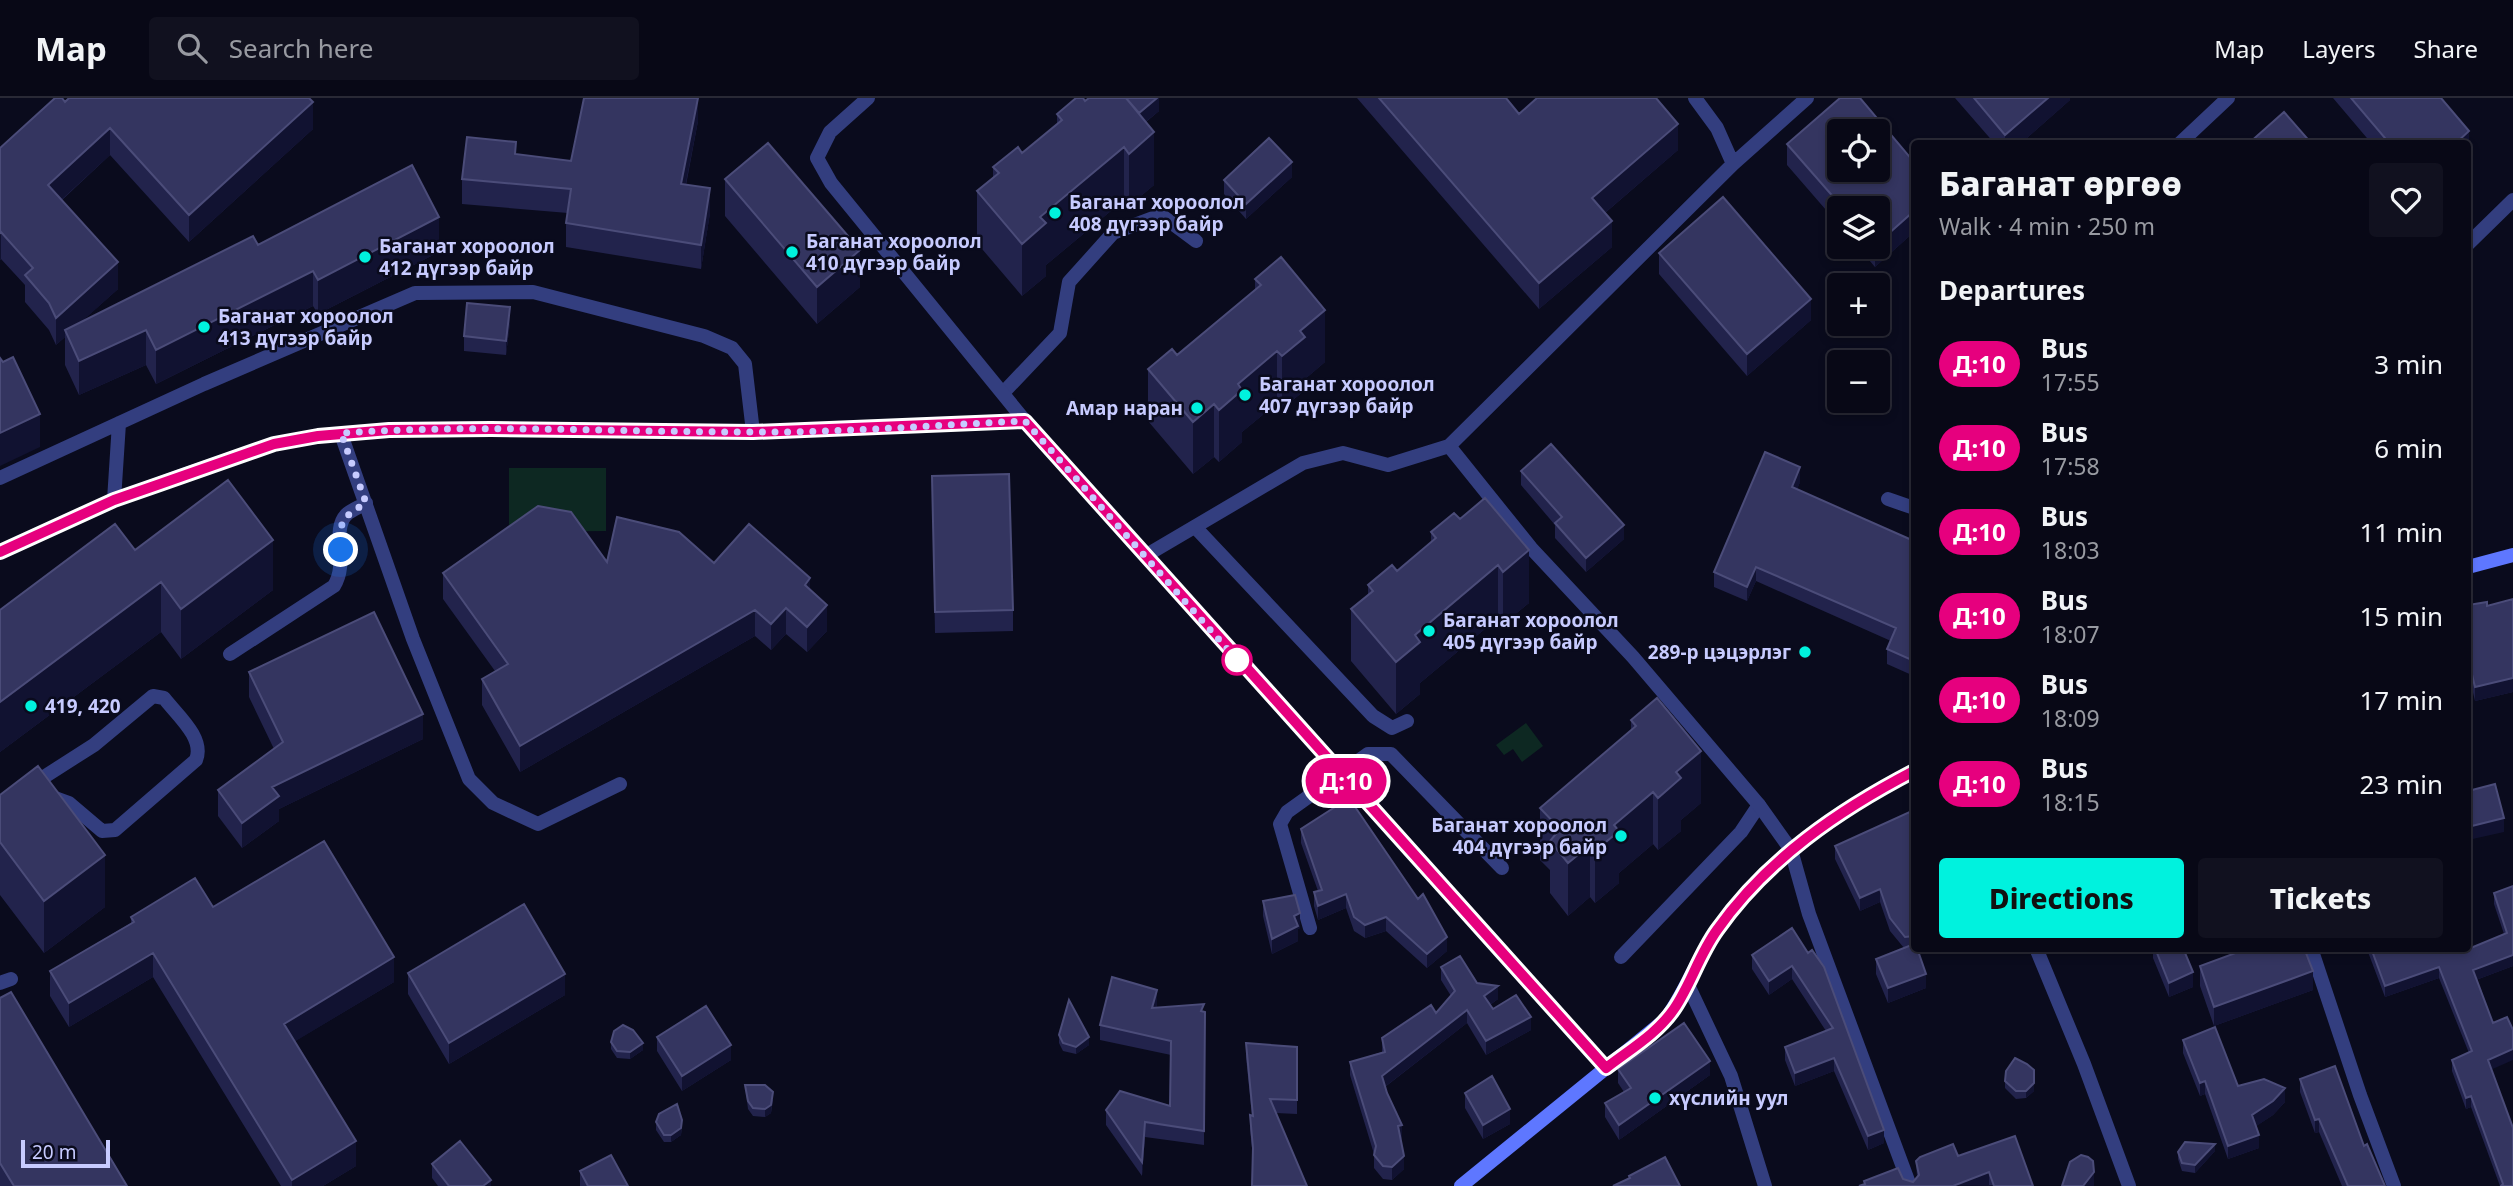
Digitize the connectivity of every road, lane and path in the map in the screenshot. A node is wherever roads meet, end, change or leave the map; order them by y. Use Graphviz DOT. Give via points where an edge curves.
graph roads {
  1 [pos="868,98"];
  2 [pos="1695,98"];
  3 [pos="1807,98"];
  4 [pos="2228,98"];
  5 [pos="2183,140"];
  6 [pos="1733,164"];
  7 [pos="2513,200"];
  8 [pos="1196,241"];
  9 [pos="2471,241"];
  10 [pos="1003,393"];
  11 [pos="1025,421"];
  12 [pos="119,423"];
  13 [pos="753,432"];
  14 [pos="341,433"];
  15 [pos="1449,446"];
  16 [pos="0,478"];
  17 [pos="1888,499"];
  18 [pos="114,500"];
  19 [pos="366,503"];
  20 [pos="1911,507"];
  21 [pos="1195,527"];
  22 [pos="0,552"];
  23 [pos="2513,555"];
  24 [pos="1145,556"];
  25 [pos="2471,566"];
  26 [pos="230,654"];
  27 [pos="1407,722"];
  28 [pos="1911,773"];
  29 [pos="1340,774"];
  30 [pos="620,784"];
  31 [pos="19,794"];
  32 [pos="0,805"];
  33 [pos="1759,805"];
  34 [pos="1791,850"];
  35 [pos="1502,868"];
  36 [pos="1310,928"];
  37 [pos="2038,952"];
  38 [pos="2312,952"];
  39 [pos="1621,957"];
  40 [pos="1688,985"];
  41 [pos="1606,1068"];
  42 [pos="1461,1186"];
  43 [pos="1765,1186"];
  44 [pos="1910,1186"];
  45 [pos="2129,1186"];
  46 [pos="2395,1186"];
  1 -- 10 [label="street" via="830,132 817,158 831,183"];
  2 -- 6 [label="street" via="1717,128"];
  3 -- 6 [label="street"];
  4 -- 5 [label="street"];
  6 -- 15 [label="street"];
  7 -- 9 [label="street"];
  8 -- 10 [label="street" via="1161,215 1113,233 1069,282 1060,332"];
  10 -- 11 [label="street"];
  11 -- 13 [label="street"];
  11 -- 24 [label="street"];
  12 -- 13 [label="street" via="415,293 533,292 704,336 732,348 745,364"];
  12 -- 16 [label="street"];
  12 -- 18 [label="street"];
  13 -- 14 [label="street" via="491,429"];
  14 -- 18 [label="street" via="274,444"];
  14 -- 19 [label="street"];
  15 -- 21 [label="street" via="1388,465 1343,453 1303,463"];
  15 -- 33 [label="street" via="1531,548 1633,657"];
  17 -- 20 [label="street"];
  18 -- 22 [label="street"];
  19 -- 26 [label="street" via="347,514 340,526 341,574 334,586"];
  19 -- 30 [label="street" via="413,639 469,779 493,803 538,824"];
  21 -- 24 [label="street"];
  21 -- 27 [label="street" via="1373,716 1392,728"];
  23 -- 25 [label="main road"];
  24 -- 29 [label="street"];
  28 -- 34 [label="main road" via="1843,812"];
  29 -- 35 [label="street" via="1368,754 1391,754"];
  29 -- 36 [label="street" via="1287,812 1280,824"];
  29 -- 41 [label="street"];
  31 -- 31 [label="street" via="50,796 69,803 102,831 115,830 196,760 198,741 164,698 153,696 94,745"];
  31 -- 32 [label="street"];
  33 -- 34 [label="street"];
  33 -- 39 [label="street" via="1741,832"];
  34 -- 40 [label="main road" via="1717,929"];
  34 -- 44 [label="street"];
  37 -- 45 [label="street"];
  38 -- 46 [label="street"];
  40 -- 41 [label="main road" via="1665,1020"];
  40 -- 43 [label="street" via="1731,1076"];
  41 -- 42 [label="main road"];
}
